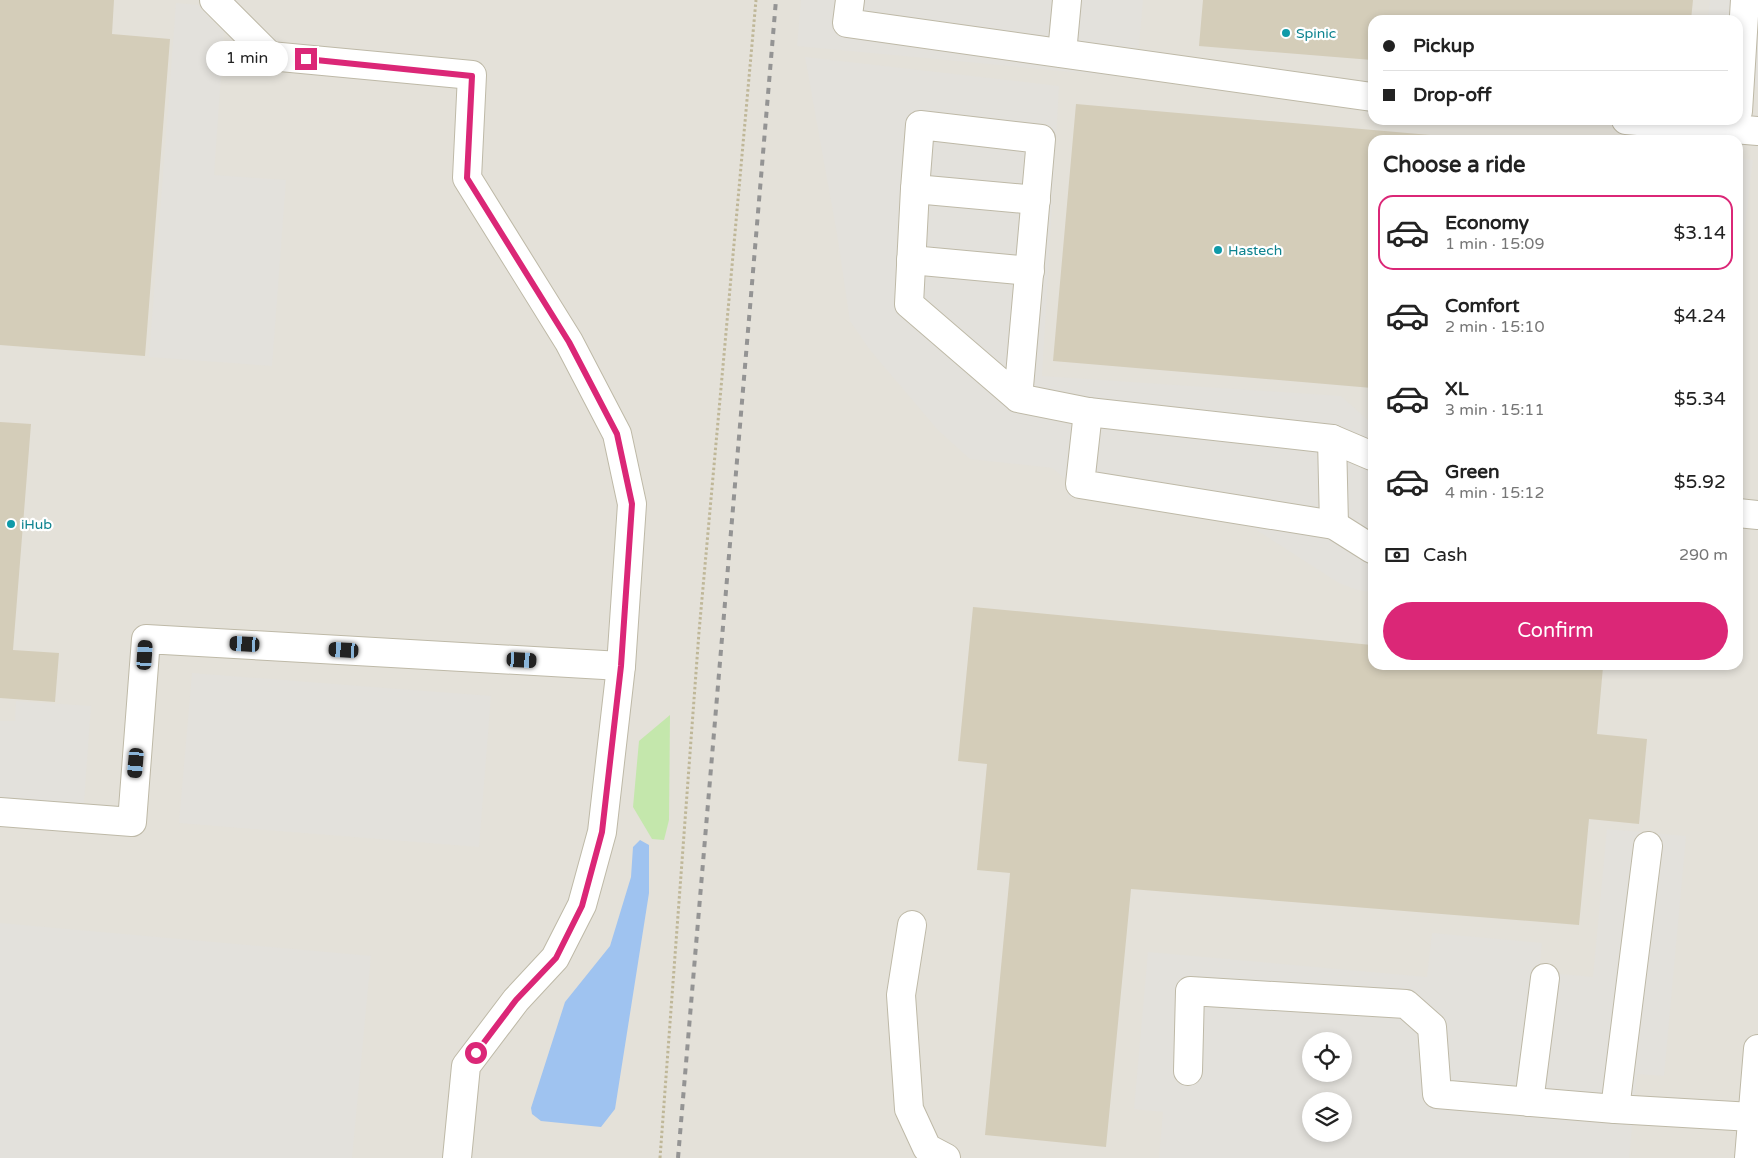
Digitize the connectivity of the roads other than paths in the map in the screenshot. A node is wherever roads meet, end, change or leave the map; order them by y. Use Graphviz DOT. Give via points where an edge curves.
graph roads {
  1 [pos="214,0"];
  2 [pos="850,0"];
  3 [pos="1067,0"];
  4 [pos="1745,0"];
  5 [pos="1062,53"];
  6 [pos="1743,82"];
  7 [pos="1368,96"];
  8 [pos="915,189"];
  9 [pos="1036,200"];
  10 [pos="911,260"];
  11 [pos="1030,271"];
  12 [pos="1018,398"];
  13 [pos="1088,412"];
  14 [pos="1332,439"];
  15 [pos="1368,454"];
  16 [pos="1743,514"];
  17 [pos="1758,515"];
  18 [pos="1334,525"];
  19 [pos="1368,546"];
  20 [pos="621,666"];
  21 [pos="0,812"];
  22 [pos="1648,846"];
  23 [pos="912,925"];
  24 [pos="1545,978"];
  25 [pos="1758,1049"];
  26 [pos="1188,1071"];
  27 [pos="1529,1102"];
  28 [pos="1615,1110"];
  29 [pos="1752,1117"];
  30 [pos="457,1158"];
  31 [pos="946,1158"];
  32 [pos="1749,1158"];
  1 -- 20 [label="street" via="270,56 472,76 467,178 569,342 617,434 632,504"];
  2 -- 5 [label="street" via="847,23"];
  3 -- 5 [label="street"];
  4 -- 6 [label="street"];
  5 -- 7 [label="street"];
  8 -- 9 [label="street"];
  8 -- 9 [label="street" via="920,125 1041,139"];
  8 -- 10 [label="street"];
  9 -- 11 [label="street"];
  10 -- 11 [label="street"];
  10 -- 12 [label="street" via="909,304"];
  11 -- 12 [label="street"];
  12 -- 13 [label="street"];
  13 -- 14 [label="street"];
  13 -- 18 [label="street" via="1080,484"];
  14 -- 15 [label="street"];
  14 -- 18 [label="street"];
  16 -- 17 [label="street"];
  18 -- 19 [label="street"];
  20 -- 21 [label="street" via="146,639 132,822"];
  20 -- 30 [label="street" via="602,832 582,906 556,958 516,1000 466,1066"];
  22 -- 28 [label="street"];
  23 -- 31 [label="street" via="901,996 909,1108 928,1148"];
  24 -- 27 [label="street"];
  25 -- 29 [label="street"];
  26 -- 27 [label="street" via="1190,991 1406,1004 1432,1027 1437,1094"];
  27 -- 28 [label="street"];
  28 -- 29 [label="street"];
  29 -- 32 [label="street"];
}
